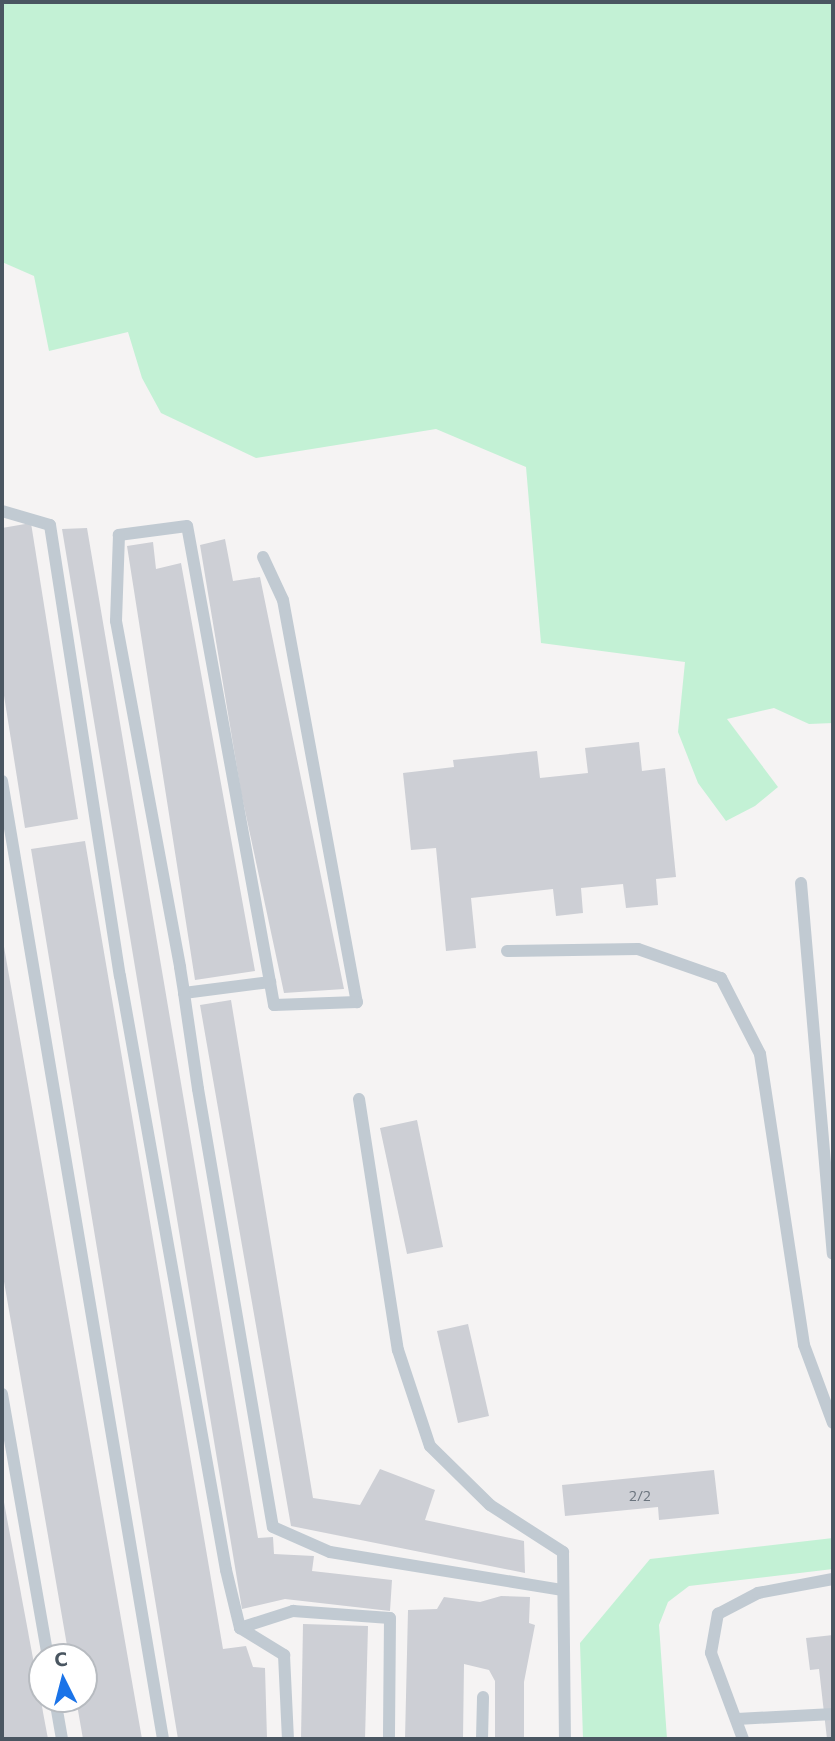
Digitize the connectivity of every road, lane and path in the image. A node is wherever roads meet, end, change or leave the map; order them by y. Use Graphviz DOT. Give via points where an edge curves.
graph roads {
  1 [pos="2,511"];
  2 [pos="263,557"];
  3 [pos="2,781"];
  4 [pos="801,883"];
  5 [pos="507,951"];
  6 [pos="270,982"];
  7 [pos="184,993"];
  8 [pos="359,1099"];
  9 [pos="833,1254"];
  10 [pos="2,1394"];
  11 [pos="833,1423"];
  12 [pos="833,1579"];
  13 [pos="564,1590"];
  14 [pos="240,1628"];
  15 [pos="46,1643"];
  16 [pos="483,1697"];
  17 [pos="57,1713"];
  18 [pos="833,1714"];
  19 [pos="737,1719"];
  20 [pos="62,1739"];
  21 [pos="163,1739"];
  22 [pos="288,1739"];
  23 [pos="389,1739"];
  24 [pos="482,1739"];
  25 [pos="565,1739"];
  26 [pos="743,1739"];
  1 -- 14 [label="lane" via="50,525 123,990"];
  2 -- 6 [label="lane" via="283,600 357,1002 274,1005"];
  3 -- 21 [label="lane"];
  4 -- 9 [label="lane"];
  5 -- 11 [label="lane" via="638,949 721,978 760,1054 804,1345"];
  6 -- 7 [label="lane"];
  6 -- 7 [label="lane" via="187,526 119,535 116,621"];
  7 -- 13 [label="lane" via="273,1527 330,1552"];
  8 -- 13 [label="lane" via="398,1350 430,1446 490,1505 563,1552"];
  10 -- 15 [label="lane"];
  12 -- 19 [label="lane" via="758,1593 718,1614 710,1653"];
  13 -- 25 [label="lane"];
  14 -- 22 [label="lane" via="284,1655"];
  14 -- 23 [label="lane" via="293,1611 390,1618"];
  16 -- 24 [label="lane"];
  17 -- 20 [label="lane"];
  18 -- 19 [label="lane"];
  19 -- 26 [label="lane"];
}
